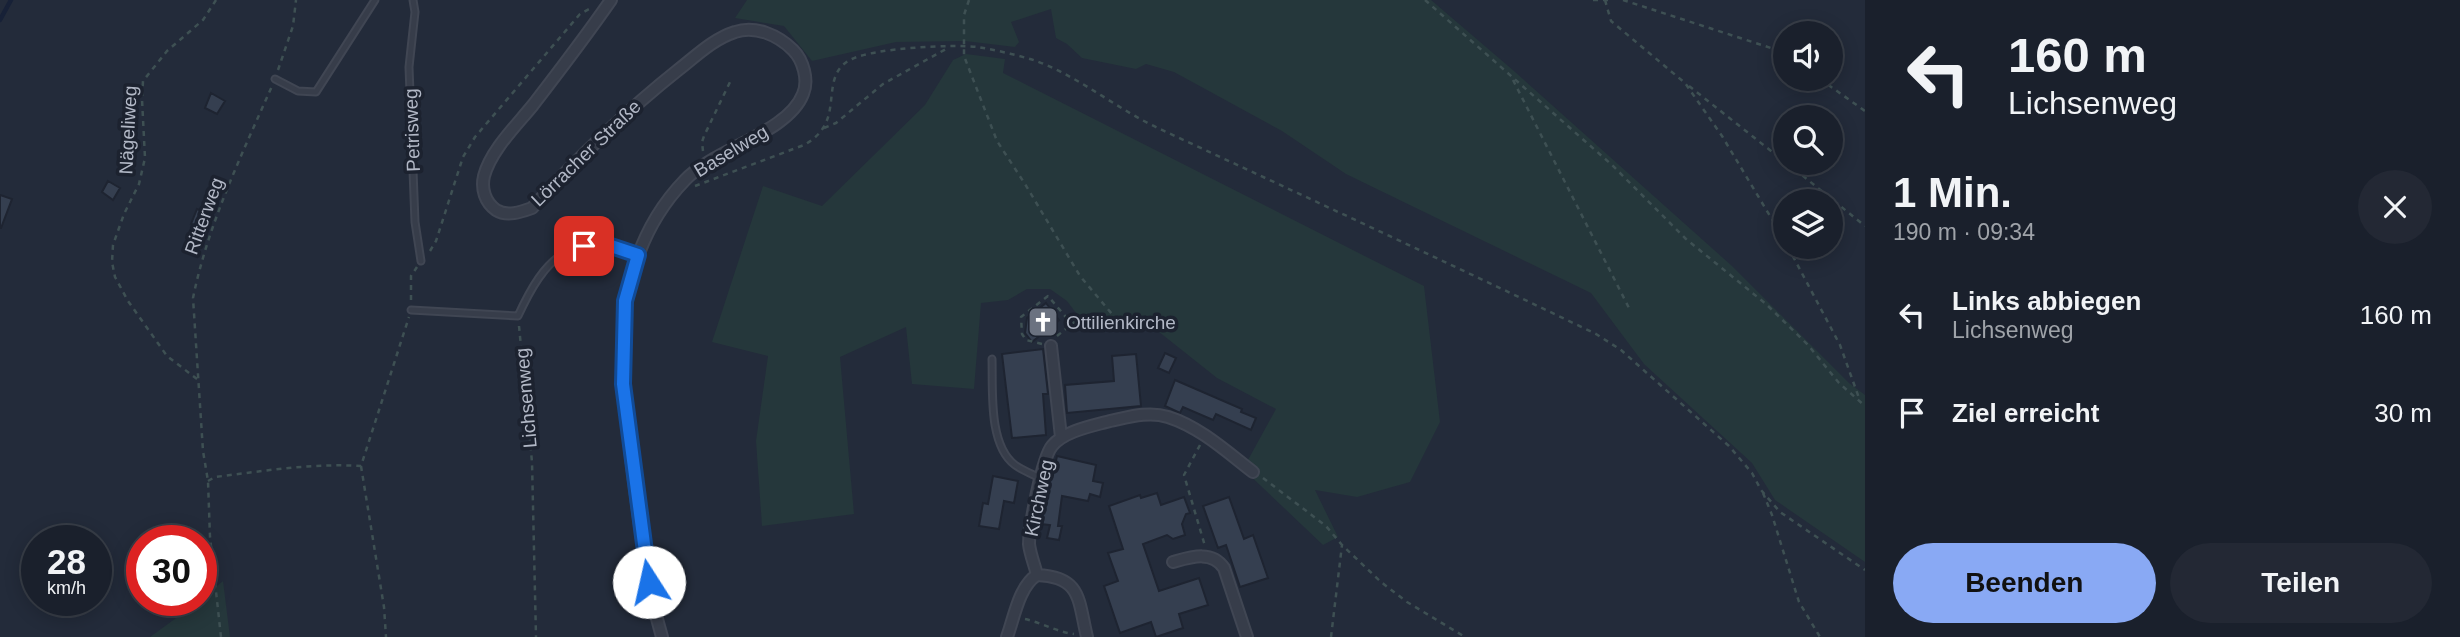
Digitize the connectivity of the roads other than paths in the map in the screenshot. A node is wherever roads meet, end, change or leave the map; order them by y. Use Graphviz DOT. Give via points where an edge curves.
graph roads {
  1 [pos="375,0"];
  2 [pos="413,0"];
  3 [pos="611,0"];
  4 [pos="804,76"];
  5 [pos="275,79"];
  6 [pos="638,255"];
  7 [pos="421,261"];
  8 [pos="411,310"];
  9 [pos="1051,346"];
  10 [pos="992,359"];
  11 [pos="1061,437"];
  12 [pos="1253,471"];
  13 [pos="1040,478"];
  14 [pos="1173,562"];
  15 [pos="1037,575"];
  16 [pos="662,637"];
  17 [pos="1007,637"];
  18 [pos="1087,637"];
  19 [pos="1247,637"];
  1 -- 5 [label="lane" via="316,92 298,91"];
  2 -- 7 [label="lane, Petrisweg" via="409,66 415,222"];
  3 -- 4 [label="street, Lörracher Straße" via="485,172 483,194 496,210 507,214 532,208 620,118 718,38 755,30 785,41 803,65"];
  4 -- 6 [label="street, Baselweg" via="803,94 777,123 685,180 657,215"];
  6 -- 8 [label="lane" via="608,245 571,249 551,262 518,316"];
  6 -- 16 [label="street, Baselweg" via="625,301 623,384 645,562"];
  9 -- 11 [label="street, Kirchweg"];
  10 -- 13 [label="lane" via="999,444 1015,465"];
  11 -- 12 [label="street, Kirchweg" via="1146,414 1169,417"];
  11 -- 13 [label="street, Kirchweg" via="1046,455"];
  13 -- 15 [label="street, Kirchweg" via="1029,544"];
  14 -- 19 [label="street" via="1208,556 1219,560"];
  15 -- 17 [label="street" via="1025,588"];
  15 -- 18 [label="street" via="1064,579 1073,587"];
}
